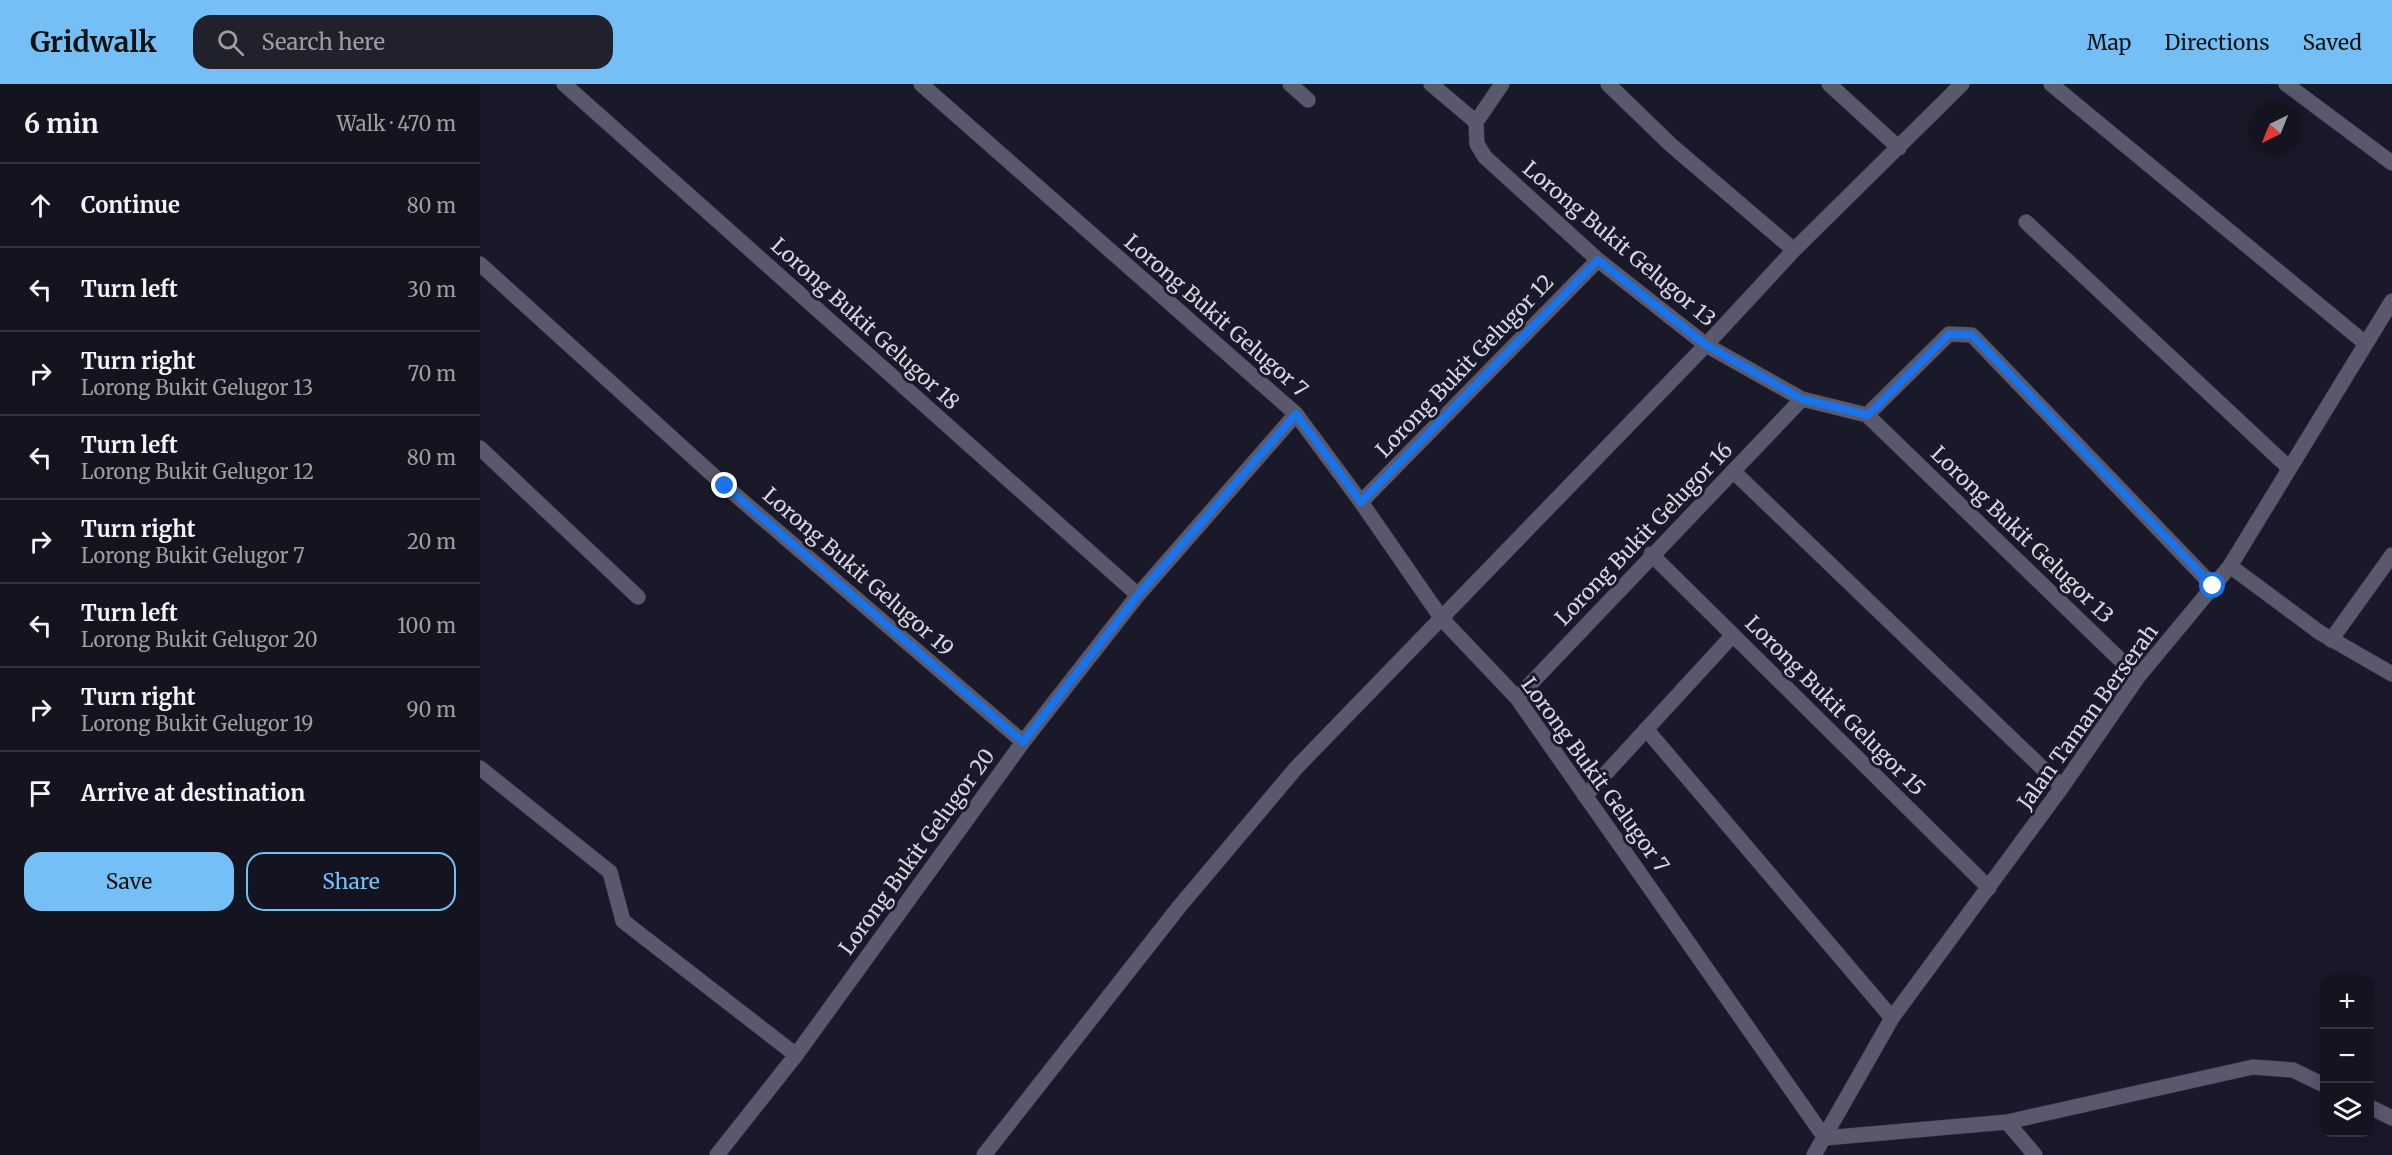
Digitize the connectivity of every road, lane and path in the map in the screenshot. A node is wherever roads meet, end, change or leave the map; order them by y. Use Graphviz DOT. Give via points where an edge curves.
graph roads {
  1 [pos="564,84"];
  2 [pos="921,84"];
  3 [pos="1290,84"];
  4 [pos="1431,84"];
  5 [pos="1502,84"];
  6 [pos="1608,84"];
  7 [pos="1829,84"];
  8 [pos="1962,84"];
  9 [pos="2051,84"];
  10 [pos="2286,84"];
  11 [pos="1308,100"];
  12 [pos="1476,122"];
  13 [pos="1899,148"];
  14 [pos="2392,163"];
  15 [pos="2026,222"];
  16 [pos="1794,250"];
  17 [pos="1598,260"];
  18 [pos="480,264"];
  19 [pos="2392,301"];
  20 [pos="2365,343"];
  21 [pos="1706,345"];
  22 [pos="1802,399"];
  23 [pos="1296,414"];
  24 [pos="1868,415"];
  25 [pos="480,448"];
  26 [pos="2289,468"];
  27 [pos="1733,471"];
  28 [pos="1361,502"];
  29 [pos="1651,554"];
  30 [pos="2392,555"];
  31 [pos="2230,566"];
  32 [pos="2213,586"];
  33 [pos="1138,595"];
  34 [pos="638,597"];
  35 [pos="1442,619"];
  36 [pos="1733,635"];
  37 [pos="2331,640"];
  38 [pos="2392,674"];
  39 [pos="2138,678"];
  40 [pos="1517,698"];
  41 [pos="1646,729"];
  42 [pos="1023,742"];
  43 [pos="480,768"];
  44 [pos="2062,787"];
  45 [pos="1585,795"];
  46 [pos="1989,888"];
  47 [pos="1892,1018"];
  48 [pos="796,1055"];
  49 [pos="2321,1083"];
  50 [pos="2374,1109"];
  51 [pos="2392,1118"];
  52 [pos="2007,1122"];
  53 [pos="1825,1138"];
  54 [pos="717,1155"];
  55 [pos="984,1155"];
  56 [pos="1814,1155"];
  57 [pos="2035,1155"];
  1 -- 33 [label="street, Lorong Bukit Gelugor 18"];
  2 -- 23 [label="street, Lorong Bukit Gelugor 7"];
  3 -- 11 [label="street"];
  4 -- 12 [label="street"];
  5 -- 12 [label="street"];
  6 -- 16 [label="street" via="1671,145"];
  7 -- 13 [label="street"];
  8 -- 13 [label="street"];
  9 -- 20 [label="street"];
  10 -- 14 [label="street"];
  12 -- 17 [label="street, Lorong Bukit Gelugor 13" via="1477,144 1485,158"];
  13 -- 16 [label="street"];
  15 -- 26 [label="street"];
  16 -- 21 [label="street"];
  17 -- 21 [label="street, Lorong Bukit Gelugor 13"];
  17 -- 28 [label="street, Lorong Bukit Gelugor 12"];
  18 -- 42 [label="street, Lorong Bukit Gelugor 19" via="725,486"];
  19 -- 20 [label="street, Jalan Taman Berserah"];
  20 -- 26 [label="street, Jalan Taman Berserah"];
  21 -- 22 [label="street, Lorong Bukit Gelugor 13"];
  21 -- 35 [label="street"];
  22 -- 24 [label="street, Lorong Bukit Gelugor 13"];
  22 -- 27 [label="street, Lorong Bukit Gelugor 16"];
  23 -- 28 [label="street, Lorong Bukit Gelugor 7"];
  23 -- 33 [label="street, Lorong Bukit Gelugor 20"];
  24 -- 32 [label="street" via="1949,334 1972,335"];
  24 -- 39 [label="street, Lorong Bukit Gelugor 13"];
  25 -- 34 [label="street"];
  26 -- 31 [label="street, Jalan Taman Berserah"];
  27 -- 29 [label="street, Lorong Bukit Gelugor 16"];
  27 -- 44 [label="street"];
  28 -- 35 [label="street, Lorong Bukit Gelugor 7"];
  29 -- 36 [label="street, Lorong Bukit Gelugor 15"];
  29 -- 40 [label="street, Lorong Bukit Gelugor 16"];
  30 -- 37 [label="street"];
  31 -- 32 [label="street, Jalan Taman Berserah"];
  31 -- 37 [label="street"];
  32 -- 39 [label="street, Jalan Taman Berserah"];
  33 -- 42 [label="street, Lorong Bukit Gelugor 20"];
  35 -- 40 [label="street, Lorong Bukit Gelugor 7"];
  35 -- 55 [label="street" via="1296,768 1179,907"];
  36 -- 41 [label="street"];
  36 -- 46 [label="street, Lorong Bukit Gelugor 15"];
  37 -- 38 [label="street"];
  39 -- 44 [label="street, Jalan Taman Berserah"];
  40 -- 45 [label="street, Lorong Bukit Gelugor 7"];
  41 -- 45 [label="street"];
  41 -- 47 [label="street"];
  42 -- 48 [label="street, Lorong Bukit Gelugor 20"];
  43 -- 48 [label="street" via="610,872 623,921"];
  44 -- 46 [label="street, Jalan Taman Berserah"];
  45 -- 53 [label="street, Lorong Bukit Gelugor 7"];
  46 -- 47 [label="street, Jalan Taman Berserah"];
  47 -- 53 [label="street, Jalan Taman Berserah"];
  48 -- 54 [label="street, Lorong Bukit Gelugor 20"];
  49 -- 52 [label="street" via="2293,1070 2253,1067"];
  50 -- 51 [label="street"];
  52 -- 53 [label="street"];
  52 -- 57 [label="street"];
  53 -- 56 [label="street, Jalan Taman Berserah"];
}
